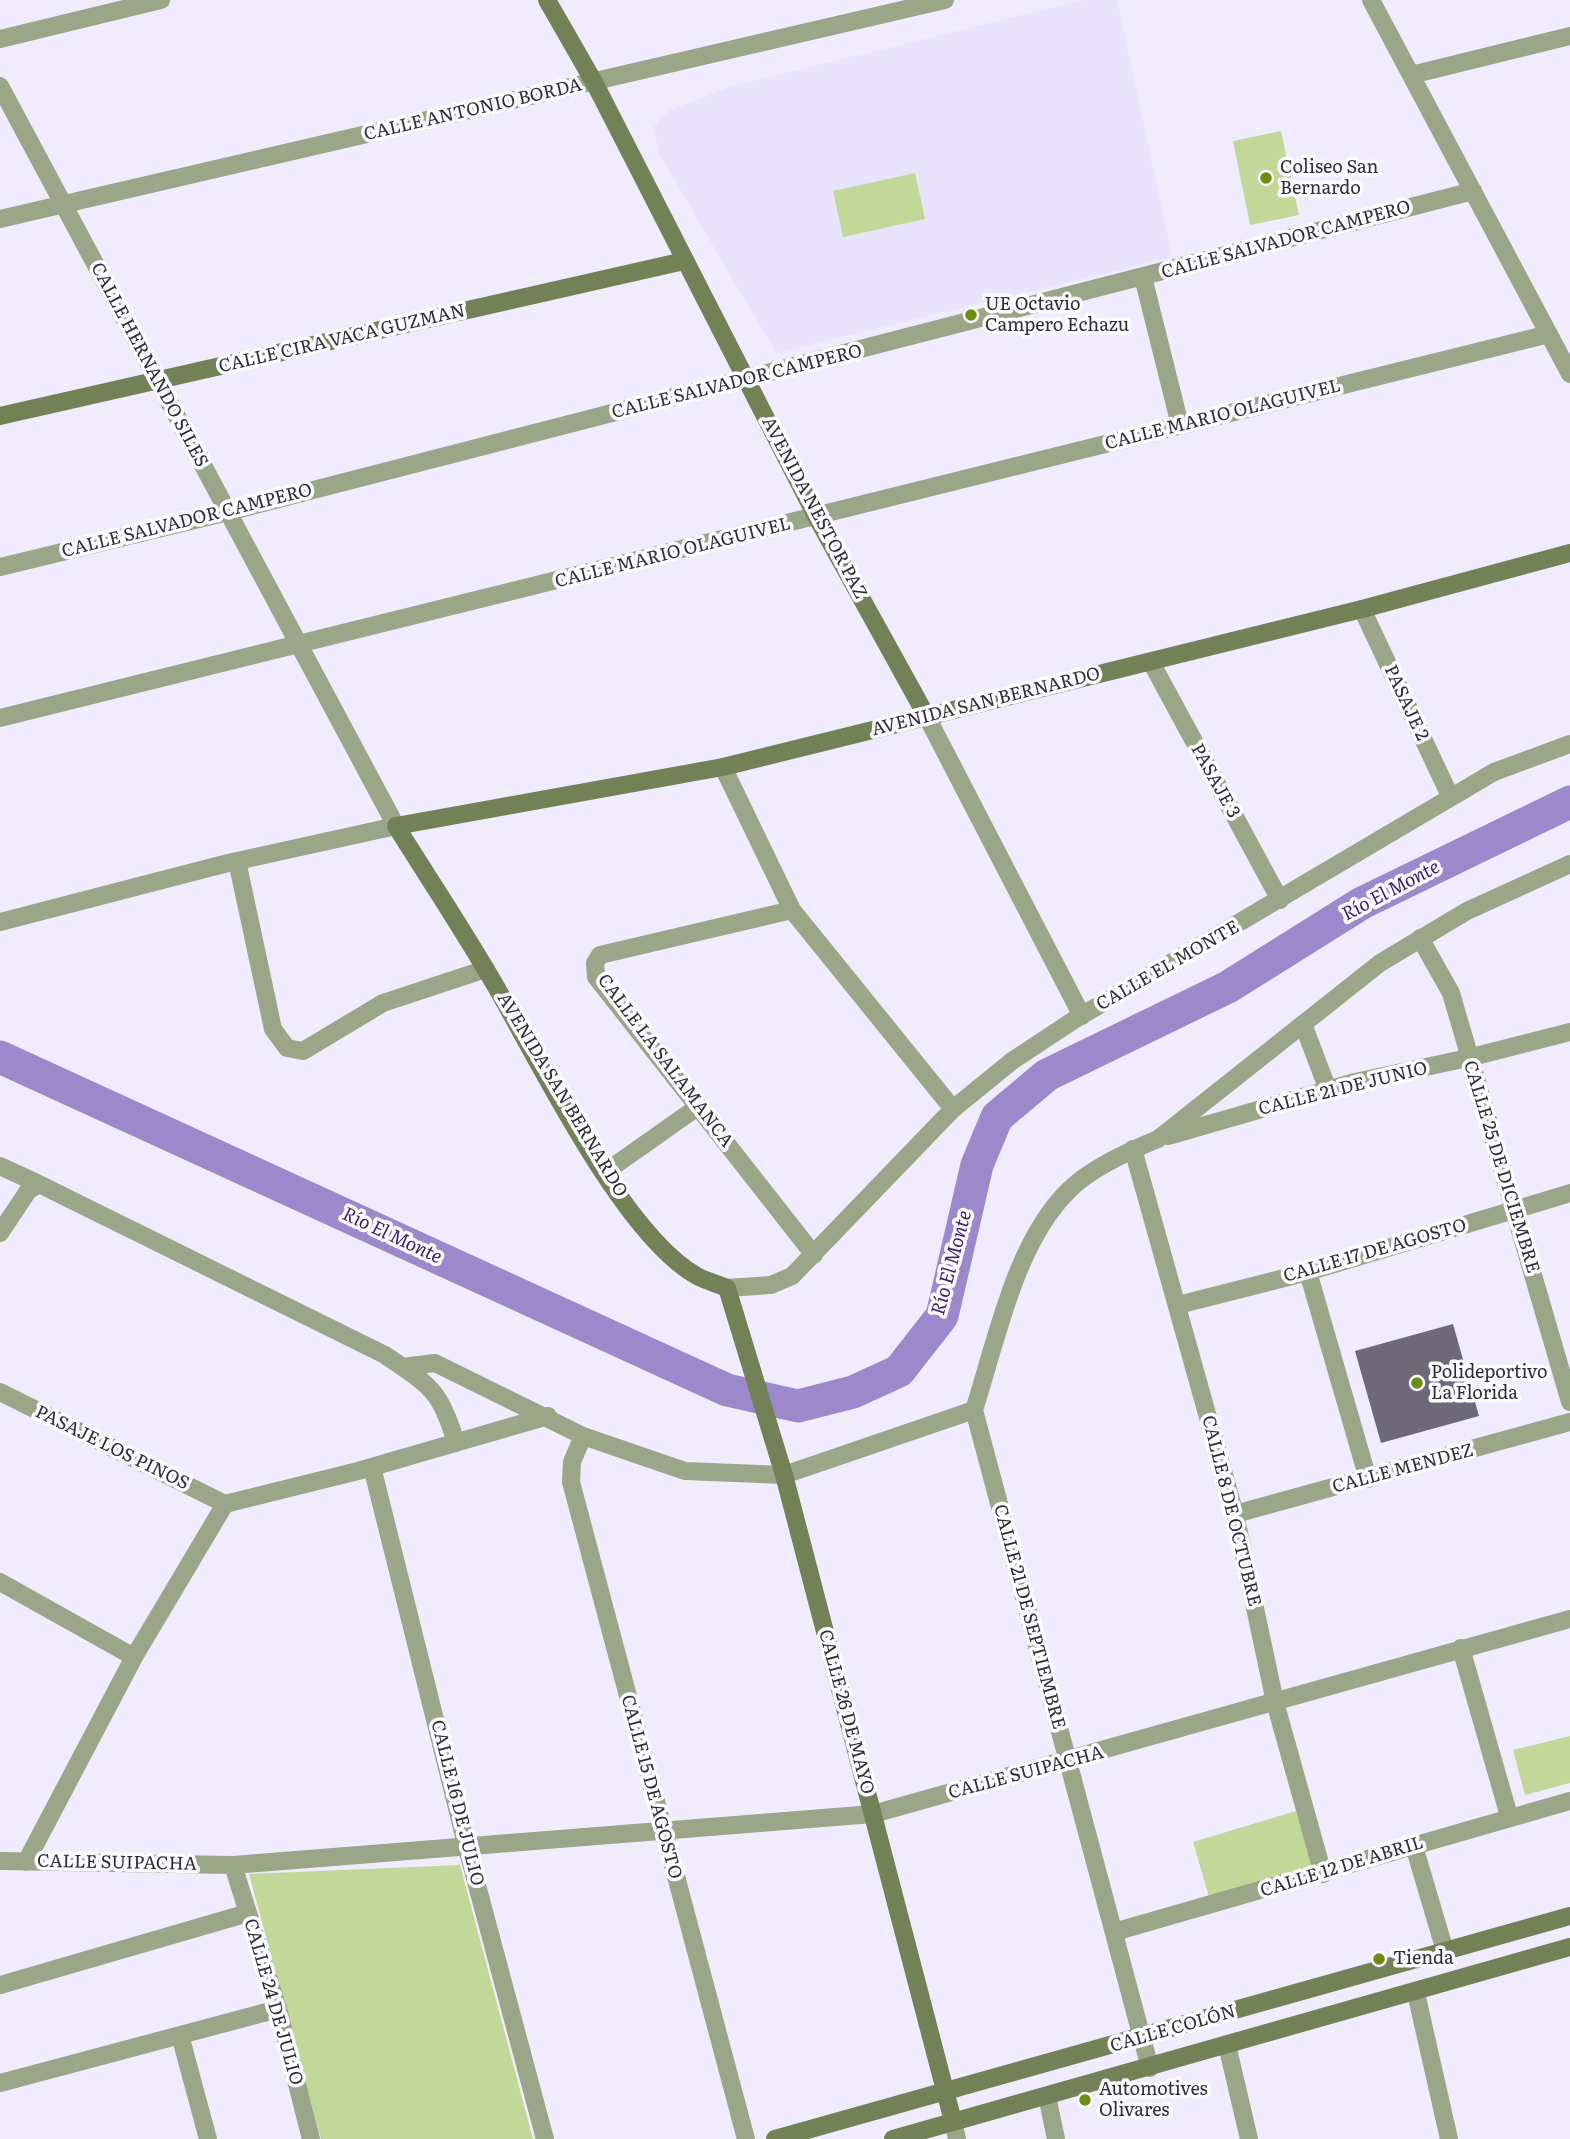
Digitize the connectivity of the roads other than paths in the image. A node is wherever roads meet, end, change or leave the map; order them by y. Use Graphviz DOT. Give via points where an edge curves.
graph roads {
  1 [pos="161,0"];
  2 [pos="547,0"];
  3 [pos="945,0"];
  4 [pos="1371,0"];
  5 [pos="919,4"];
  6 [pos="1570,36"];
  7 [pos="0,39"];
  8 [pos="1411,75"];
  9 [pos="594,82"];
  10 [pos="0,86"];
  11 [pos="1473,191"];
  12 [pos="63,204"];
  13 [pos="0,219"];
  14 [pos="684,261"];
  15 [pos="1143,277"];
  16 [pos="1549,334"];
  17 [pos="1570,374"];
  18 [pos="746,379"];
  19 [pos="158,382"];
  20 [pos="0,416"];
  21 [pos="1180,425"];
  22 [pos="228,512"];
  23 [pos="817,518"];
  24 [pos="1570,553"];
  25 [pos="0,567"];
  26 [pos="1362,609"];
  27 [pos="299,645"];
  28 [pos="1150,662"];
  29 [pos="927,717"];
  30 [pos="0,718"];
  31 [pos="1570,744"];
  32 [pos="723,767"];
  33 [pos="1450,796"];
  34 [pos="396,827"];
  35 [pos="237,861"];
  36 [pos="1570,864"];
  37 [pos="1280,900"];
  38 [pos="792,910"];
  39 [pos="0,922"];
  40 [pos="1420,938"];
  41 [pos="486,969"];
  42 [pos="1082,1016"];
  43 [pos="1303,1024"];
  44 [pos="1570,1032"];
  45 [pos="1468,1058"];
  46 [pos="1328,1090"];
  47 [pos="699,1106"];
  48 [pos="953,1109"];
  49 [pos="1158,1139"];
  50 [pos="1133,1149"];
  51 [pos="0,1166"];
  52 [pos="604,1173"];
  53 [pos="39,1184"];
  54 [pos="1570,1193"];
  55 [pos="1515,1209"];
  56 [pos="0,1233"];
  57 [pos="814,1255"];
  58 [pos="1308,1272"];
  59 [pos="727,1288"];
  60 [pos="1178,1305"];
  61 [pos="402,1367"];
  62 [pos="0,1392"];
  63 [pos="1570,1402"];
  64 [pos="974,1410"];
  65 [pos="548,1416"];
  66 [pos="1570,1422"];
  67 [pos="583,1436"];
  68 [pos="456,1443"];
  69 [pos="372,1467"];
  70 [pos="784,1475"];
  71 [pos="1368,1479"];
  72 [pos="225,1504"];
  73 [pos="1235,1514"];
  74 [pos="0,1582"];
  75 [pos="1570,1619"];
  76 [pos="1461,1648"];
  77 [pos="134,1657"];
  78 [pos="1275,1702"];
  79 [pos="1067,1762"];
  80 [pos="1570,1801"];
  81 [pos="873,1814"];
  82 [pos="1509,1816"];
  83 [pos="662,1833"];
  84 [pos="1414,1846"];
  85 [pos="467,1848"];
  86 [pos="0,1861"];
  87 [pos="26,1862"];
  88 [pos="233,1866"];
  89 [pos="1322,1874"];
  90 [pos="248,1913"];
  91 [pos="1570,1916"];
  92 [pos="1114,1932"];
  93 [pos="1570,1947"];
  94 [pos="1445,1951"];
  95 [pos="0,1985"];
  96 [pos="1416,1993"];
  97 [pos="278,2009"];
  98 [pos="180,2035"];
  99 [pos="1142,2038"];
  100 [pos="1227,2045"];
  101 [pos="1150,2068"];
  102 [pos="0,2083"];
  103 [pos="946,2093"];
  104 [pos="1047,2096"];
  105 [pos="953,2121"];
  106 [pos="205,2138"];
  107 [pos="311,2139"];
  108 [pos="545,2139"];
  109 [pos="746,2139"];
  110 [pos="775,2139"];
  111 [pos="893,2139"];
  112 [pos="957,2139"];
  113 [pos="1056,2139"];
  114 [pos="1249,2139"];
  115 [pos="1449,2139"];
  1 -- 7 [label="street"];
  2 -- 9 [label="street, AVENIDA NESTOR PAZ"];
  3 -- 5 [label="street, CALLE ANTONIO BORDA"];
  4 -- 8 [label="street"];
  5 -- 9 [label="street, CALLE ANTONIO BORDA"];
  6 -- 8 [label="street"];
  8 -- 11 [label="street"];
  9 -- 12 [label="street, CALLE ANTONIO BORDA"];
  9 -- 14 [label="street, AVENIDA NESTOR PAZ"];
  10 -- 12 [label="street, CALLE HERNANDO SILES"];
  11 -- 15 [label="street, CALLE SALVADOR CAMPERO"];
  11 -- 16 [label="street"];
  12 -- 13 [label="street, CALLE ANTONIO BORDA"];
  12 -- 19 [label="street, CALLE HERNANDO SILES"];
  14 -- 18 [label="street, AVENIDA NESTOR PAZ"];
  14 -- 19 [label="street, CALLE CIRA VACA GUZMAN"];
  15 -- 18 [label="street, CALLE SALVADOR CAMPERO"];
  15 -- 21 [label="street"];
  16 -- 17 [label="street"];
  16 -- 21 [label="street, CALLE MARIO OLAGUIVEL"];
  18 -- 22 [label="street, CALLE SALVADOR CAMPERO"];
  18 -- 23 [label="street, AVENIDA NESTOR PAZ"];
  19 -- 20 [label="street, CALLE CIRA VACA GUZMAN"];
  19 -- 22 [label="street, CALLE HERNANDO SILES"];
  21 -- 23 [label="street, CALLE MARIO OLAGUIVEL"];
  22 -- 25 [label="street, CALLE SALVADOR CAMPERO"];
  22 -- 27 [label="street, CALLE HERNANDO SILES"];
  23 -- 27 [label="street, CALLE MARIO OLAGUIVEL"];
  23 -- 29 [label="street, AVENIDA NESTOR PAZ"];
  24 -- 26 [label="street, AVENIDA SAN BERNARDO"];
  26 -- 28 [label="street, AVENIDA SAN BERNARDO"];
  26 -- 33 [label="street, PASAJE 2"];
  27 -- 30 [label="street, CALLE MARIO OLAGUIVEL"];
  27 -- 34 [label="street, AVENIDA SAN BERNARDO"];
  28 -- 29 [label="street, AVENIDA SAN BERNARDO"];
  28 -- 37 [label="street, PASAJE 3"];
  29 -- 32 [label="street, AVENIDA SAN BERNARDO"];
  29 -- 42 [label="street, AVENIDA NESTOR PAZ"];
  31 -- 33 [label="street, CALLE EL MONTE" via="1494,772"];
  32 -- 34 [label="street, AVENIDA SAN BERNARDO"];
  32 -- 38 [label="street"];
  33 -- 37 [label="street, CALLE EL MONTE"];
  34 -- 35 [label="street, AVENIDA SAN BERNARDO"];
  34 -- 41 [label="street, AVENIDA SAN BERNARDO"];
  35 -- 39 [label="street, AVENIDA SAN BERNARDO"];
  35 -- 41 [label="street" via="273,1029 288,1048 303,1051 383,1003"];
  36 -- 40 [label="street"];
  37 -- 42 [label="street, CALLE EL MONTE"];
  38 -- 47 [label="street, CALLE LA SALAMANCA" via="600,955 595,963 596,977"];
  38 -- 48 [label="street"];
  40 -- 43 [label="street" via="1380,963"];
  40 -- 45 [label="street, CALLE 25 DE DICIEMBRE" via="1451,993"];
  41 -- 52 [label="street, AVENIDA SAN BERNARDO"];
  42 -- 48 [label="street, CALLE EL MONTE" via="1012,1061"];
  43 -- 46 [label="street"];
  43 -- 49 [label="street"];
  44 -- 45 [label="street, CALLE 21 DE JUNIO"];
  45 -- 46 [label="street, CALLE 21 DE JUNIO"];
  45 -- 55 [label="street, CALLE 25 DE DICIEMBRE"];
  46 -- 49 [label="street, CALLE 21 DE JUNIO"];
  47 -- 52 [label="street"];
  47 -- 57 [label="street, CALLE LA SALAMANCA"];
  48 -- 57 [label="street, CALLE EL MONTE"];
  49 -- 50 [label="street"];
  50 -- 60 [label="street, CALLE 8 DE OCTUBRE"];
  50 -- 64 [label="street" via="1071,1188 1045,1219 1025,1254"];
  51 -- 53 [label="street"];
  52 -- 59 [label="street, AVENIDA SAN BERNARDO" via="668,1252 696,1276"];
  53 -- 56 [label="street" via="28,1191"];
  53 -- 61 [label="street"];
  54 -- 55 [label="street, CALLE 17 DE AGOSTO"];
  55 -- 58 [label="street, CALLE 17 DE AGOSTO"];
  55 -- 63 [label="street, CALLE 25 DE DICIEMBRE"];
  57 -- 59 [label="street, AVENIDA SAN BERNARDO" via="792,1276 771,1285"];
  58 -- 60 [label="street, CALLE 17 DE AGOSTO"];
  58 -- 71 [label="street"];
  59 -- 70 [label="street, CALLE 26 DE MAYO"];
  60 -- 73 [label="street, CALLE 8 DE OCTUBRE"];
  61 -- 65 [label="street" via="435,1363"];
  61 -- 68 [label="street" via="433,1388 446,1409"];
  62 -- 72 [label="street, PASAJE LOS PINOS"];
  64 -- 70 [label="street"];
  64 -- 79 [label="street, CALLE 21 DE SEPTIEMBRE"];
  65 -- 67 [label="street"];
  65 -- 68 [label="street"];
  66 -- 71 [label="street, CALLE MENDEZ"];
  67 -- 70 [label="street" via="685,1471"];
  67 -- 83 [label="street, CALLE 15 DE AGOSTO" via="572,1462 571,1482"];
  68 -- 69 [label="street"];
  69 -- 72 [label="street"];
  69 -- 85 [label="street, CALLE 16 DE JULIO"];
  70 -- 81 [label="street, CALLE 26 DE MAYO"];
  71 -- 73 [label="street, CALLE MENDEZ"];
  72 -- 77 [label="street"];
  73 -- 78 [label="street, CALLE 8 DE OCTUBRE"];
  74 -- 77 [label="street"];
  75 -- 76 [label="street, CALLE SUIPACHA"];
  76 -- 78 [label="street, CALLE SUIPACHA"];
  76 -- 82 [label="street"];
  77 -- 87 [label="street"];
  78 -- 79 [label="street, CALLE SUIPACHA"];
  78 -- 89 [label="street, CALLE 8 DE OCTUBRE"];
  79 -- 81 [label="street, CALLE SUIPACHA"];
  79 -- 92 [label="street, CALLE 21 DE SEPTIEMBRE"];
  80 -- 82 [label="street, CALLE 12 DE ABRIL"];
  81 -- 83 [label="street, CALLE SUIPACHA"];
  81 -- 103 [label="street, CALLE 26 DE MAYO"];
  82 -- 84 [label="street, CALLE 12 DE ABRIL"];
  83 -- 85 [label="street, CALLE SUIPACHA"];
  83 -- 109 [label="street, CALLE 15 DE AGOSTO"];
  84 -- 89 [label="street, CALLE 12 DE ABRIL"];
  84 -- 94 [label="street"];
  85 -- 88 [label="street, CALLE SUIPACHA"];
  85 -- 108 [label="street, CALLE 16 DE JULIO"];
  86 -- 87 [label="street, CALLE SUIPACHA"];
  87 -- 88 [label="street, CALLE SUIPACHA"];
  88 -- 90 [label="street, CALLE 24 DE JULIO"];
  89 -- 92 [label="street, CALLE 12 DE ABRIL"];
  90 -- 95 [label="street"];
  90 -- 97 [label="street, CALLE 24 DE JULIO"];
  91 -- 94 [label="street, CALLE COLÓN"];
  92 -- 99 [label="street, CALLE 21 DE SEPTIEMBRE"];
  93 -- 96 [label="street, CALLE COLÓN"];
  94 -- 99 [label="street, CALLE COLÓN"];
  96 -- 100 [label="street, CALLE COLÓN"];
  96 -- 115 [label="street"];
  97 -- 98 [label="street"];
  97 -- 107 [label="street, CALLE 24 DE JULIO"];
  98 -- 102 [label="street"];
  98 -- 106 [label="street"];
  99 -- 101 [label="street, CALLE 21 DE SEPTIEMBRE"];
  99 -- 103 [label="street, CALLE COLÓN"];
  100 -- 101 [label="street, CALLE COLÓN"];
  100 -- 114 [label="street"];
  101 -- 104 [label="street, CALLE COLÓN"];
  103 -- 105 [label="street, CALLE 26 DE MAYO"];
  103 -- 110 [label="street, CALLE COLÓN"];
  104 -- 105 [label="street, CALLE COLÓN"];
  104 -- 113 [label="street"];
  105 -- 111 [label="street, CALLE COLÓN"];
  105 -- 112 [label="street, CALLE 26 DE MAYO"];
}
